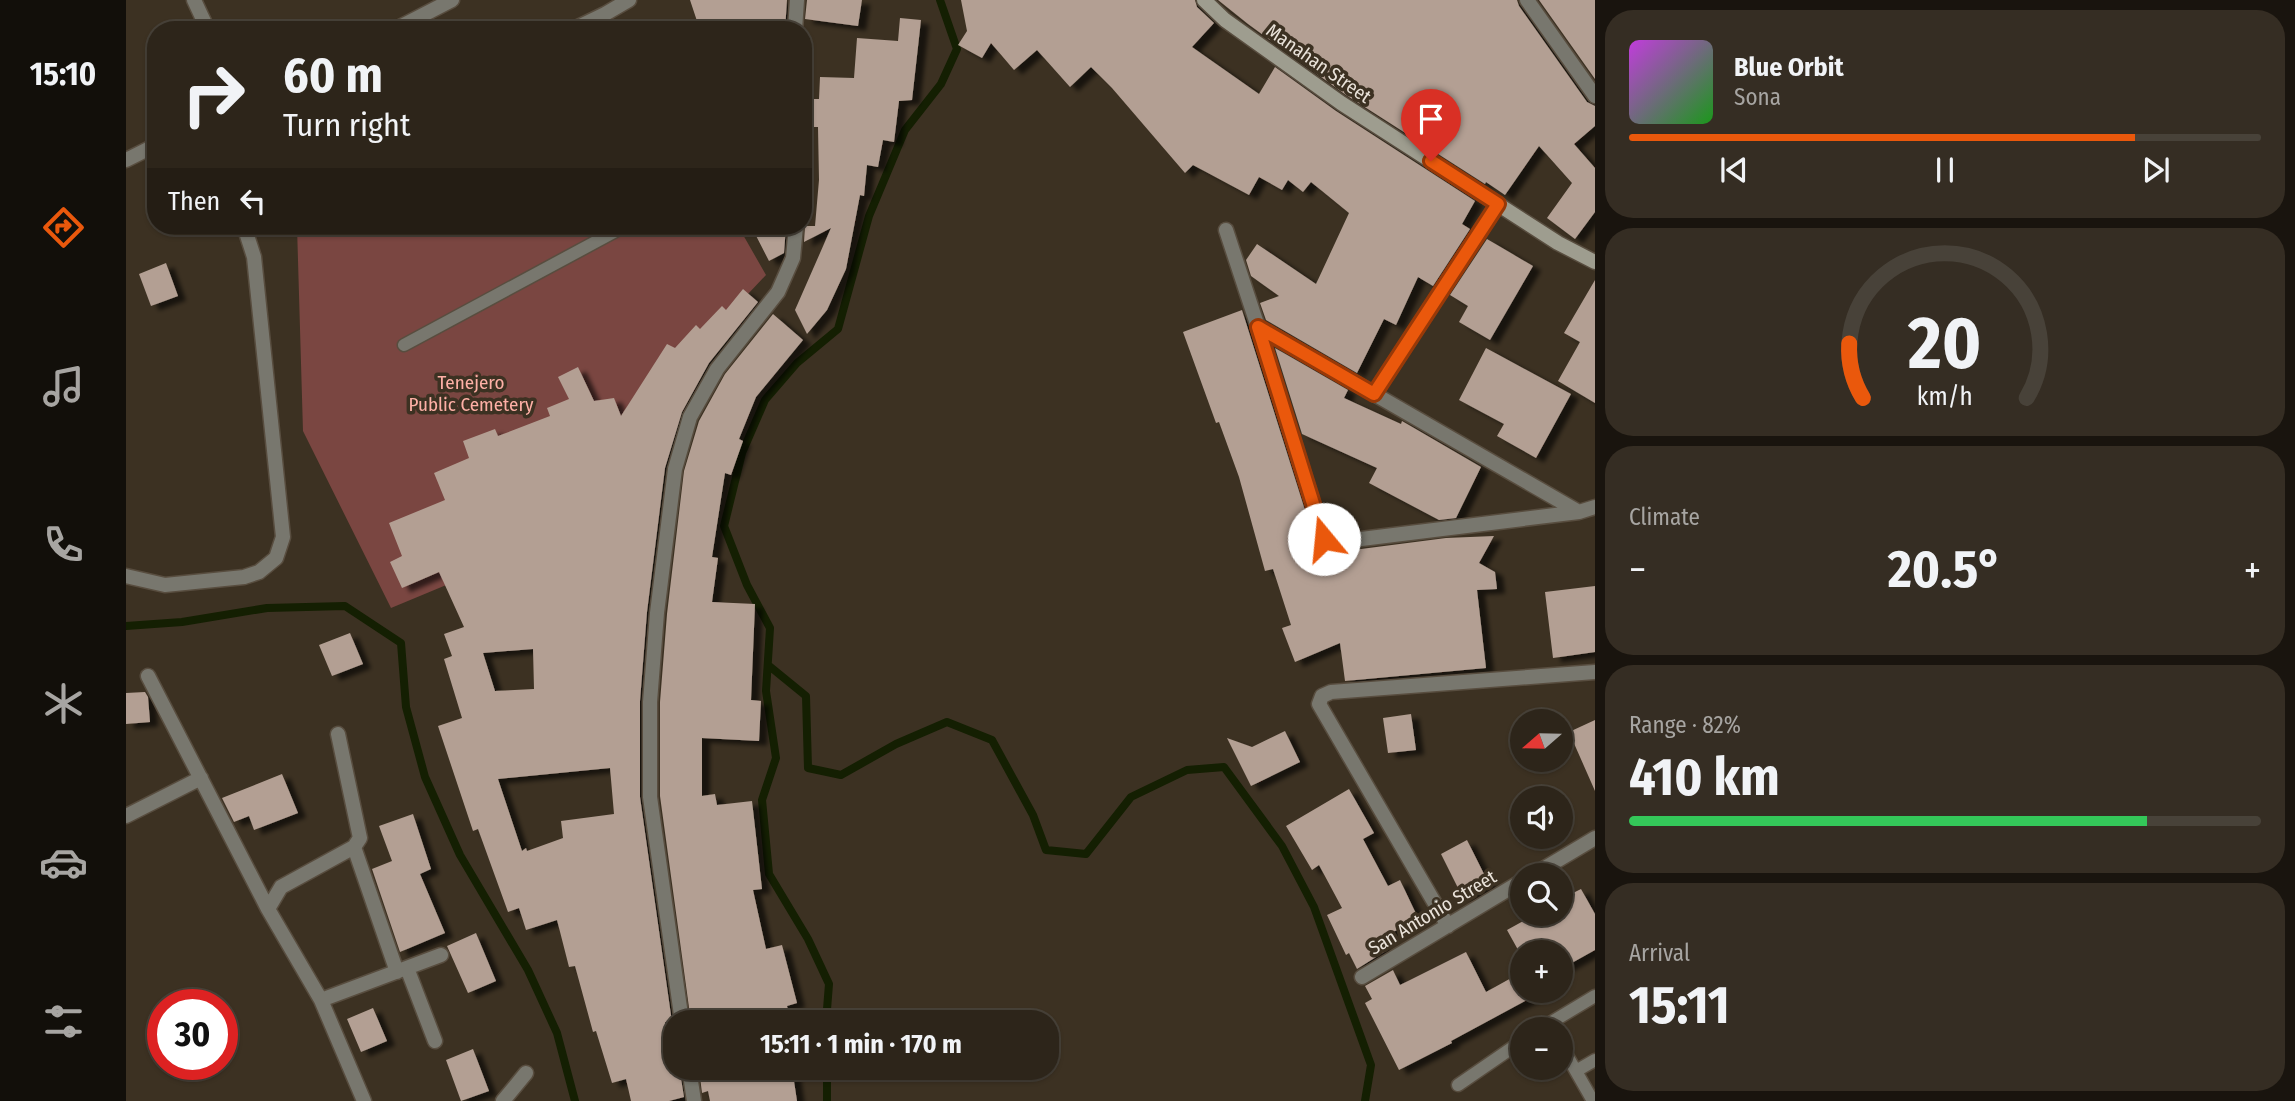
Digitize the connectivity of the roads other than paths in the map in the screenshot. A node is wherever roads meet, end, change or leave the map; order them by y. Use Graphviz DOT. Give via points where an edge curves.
graph roads {
  1 [pos="194,0"];
  2 [pos="452,0"];
  3 [pos="629,0"];
  4 [pos="797,0"];
  5 [pos="1204,0"];
  6 [pos="1527,0"];
  7 [pos="204,21"];
  8 [pos="411,21"];
  9 [pos="592,21"];
  10 [pos="796,21"];
  11 [pos="1595,96"];
  12 [pos="147,150"];
  13 [pos="126,160"];
  14 [pos="1498,204"];
  15 [pos="1226,230"];
  16 [pos="247,235"];
  17 [pos="608,235"];
  18 [pos="795,235"];
  19 [pos="1595,262"];
  20 [pos="1258,327"];
  21 [pos="404,345"];
  22 [pos="1374,394"];
  23 [pos="1595,507"];
  24 [pos="1579,513"];
  25 [pos="126,576"];
  26 [pos="1595,672"];
  27 [pos="148,676"];
  28 [pos="338,734"];
  29 [pos="201,778"];
  30 [pos="126,816"];
  31 [pos="1595,838"];
  32 [pos="354,847"];
  33 [pos="1553,863"];
  34 [pos="1510,888"];
  35 [pos="268,909"];
  36 [pos="1448,926"];
  37 [pos="441,955"];
  38 [pos="402,970"];
  39 [pos="1362,977"];
  40 [pos="1595,996"];
  41 [pos="321,1000"];
  42 [pos="680,1010"];
  43 [pos="1562,1017"];
  44 [pos="435,1041"];
  45 [pos="1510,1049"];
  46 [pos="1595,1060"];
  47 [pos="1573,1066"];
  48 [pos="1576,1071"];
  49 [pos="526,1073"];
  50 [pos="691,1080"];
  51 [pos="1458,1085"];
  52 [pos="364,1101"];
  53 [pos="503,1101"];
  54 [pos="694,1101"];
  55 [pos="1593,1101"];
  1 -- 7 [label="street"];
  2 -- 8 [label="street"];
  3 -- 9 [label="street"];
  4 -- 10 [label="street"];
  5 -- 14 [label="main road, Manahan Street" via="1342,103"];
  6 -- 11 [label="street"];
  12 -- 13 [label="street"];
  14 -- 19 [label="main road, Manahan Street"];
  14 -- 22 [label="street"];
  15 -- 20 [label="street"];
  16 -- 25 [label="street" via="254,257 283,537 276,558 244,577 165,585"];
  17 -- 21 [label="lane"];
  18 -- 42 [label="street" via="793,258 778,292 716,369 690,417 675,469 650,702 650,797"];
  20 -- 22 [label="street"];
  20 -- 24 [label="street" via="1324,539 1329,543"];
  22 -- 24 [label="street"];
  23 -- 24 [label="street"];
  26 -- 36 [label="street" via="1322,696 1319,704"];
  27 -- 29 [label="street"];
  28 -- 32 [label="street" via="360,838"];
  29 -- 30 [label="street"];
  29 -- 35 [label="street"];
  31 -- 33 [label="street"];
  32 -- 35 [label="street" via="281,887"];
  32 -- 38 [label="street"];
  34 -- 36 [label="street, San Antonio Street"];
  35 -- 41 [label="street"];
  36 -- 39 [label="street, San Antonio Street"];
  37 -- 38 [label="street"];
  38 -- 41 [label="street"];
  38 -- 44 [label="street"];
  40 -- 43 [label="lane"];
  41 -- 52 [label="street"];
  45 -- 51 [label="lane"];
  46 -- 48 [label="lane"];
  47 -- 48 [label="lane"];
  48 -- 55 [label="lane"];
  49 -- 53 [label="street"];
  50 -- 54 [label="street"];
}
